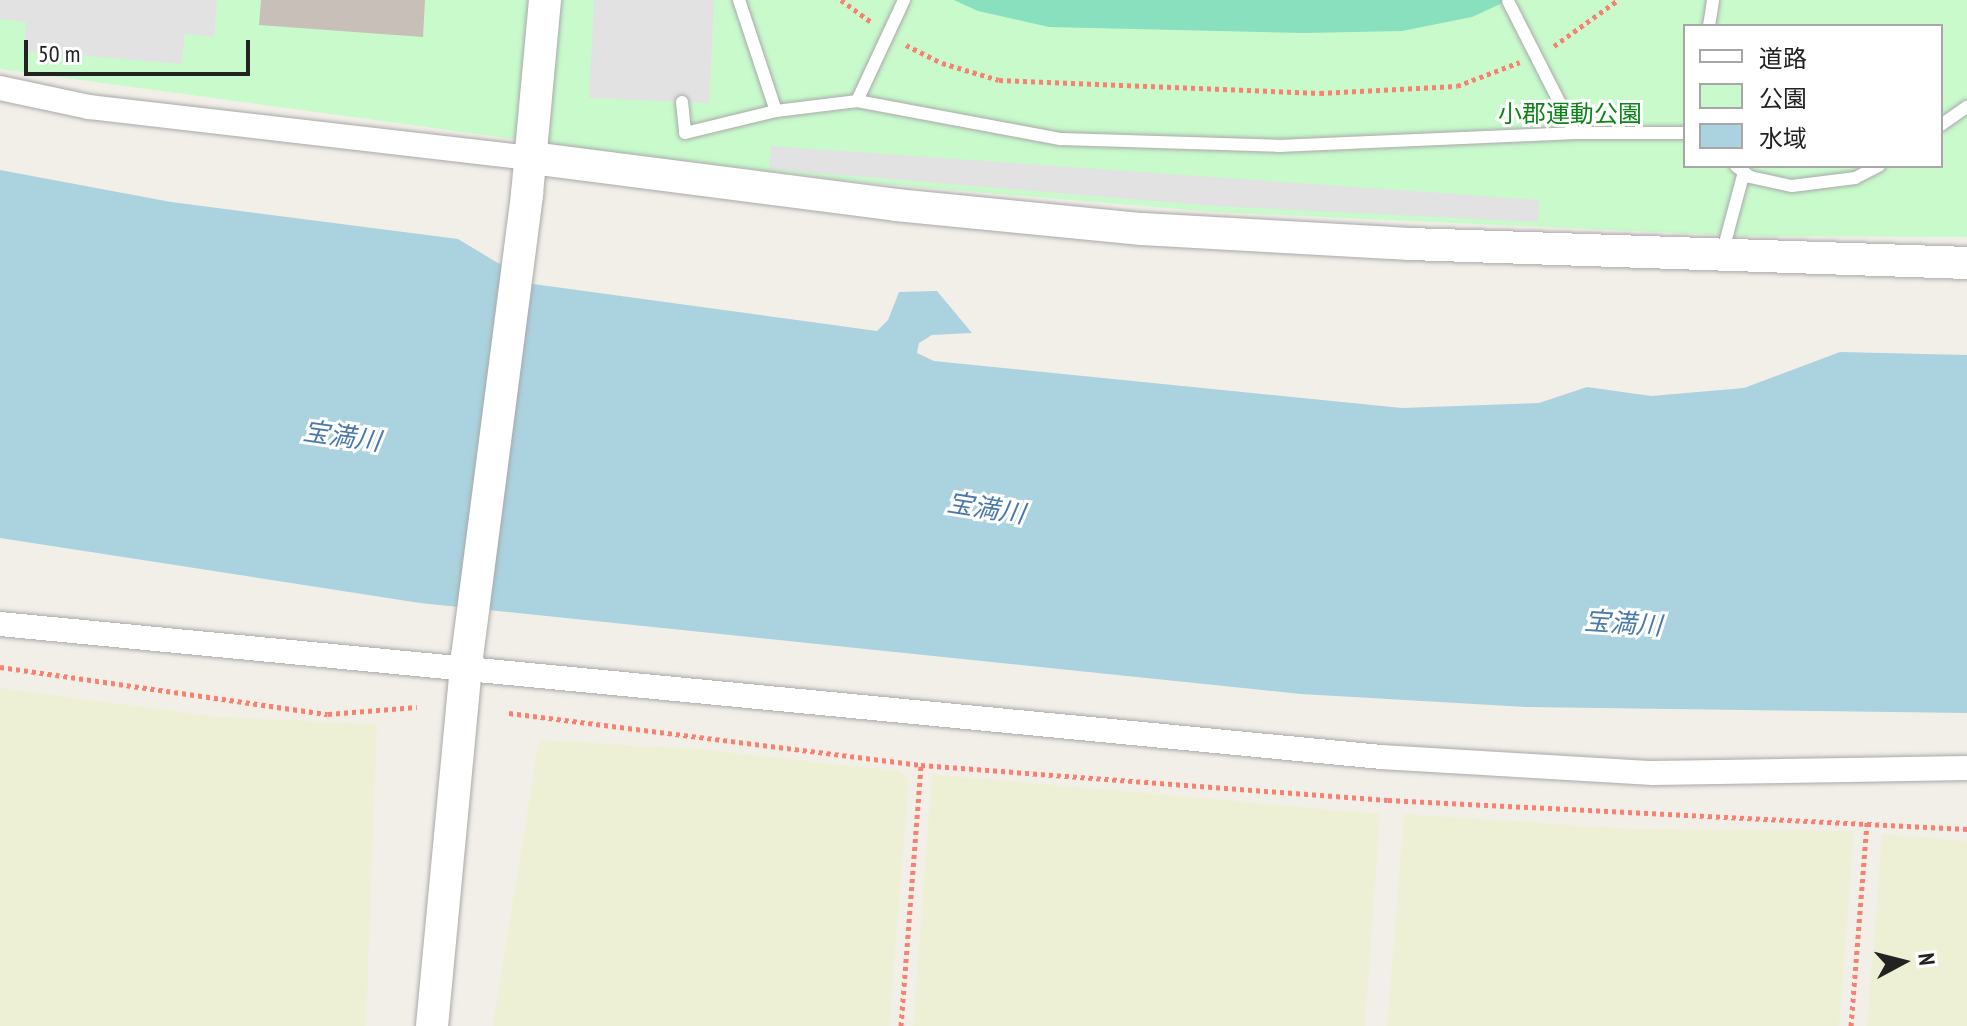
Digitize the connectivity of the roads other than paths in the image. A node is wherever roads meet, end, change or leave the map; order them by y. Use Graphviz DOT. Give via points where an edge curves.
graph roads {
  1 [pos="545,0"];
  2 [pos="739,0"];
  3 [pos="904,0"];
  4 [pos="1713,0"];
  5 [pos="1508,1"];
  6 [pos="1709,24"];
  7 [pos="0,88"];
  8 [pos="857,101"];
  9 [pos="682,102"];
  10 [pos="1967,107"];
  11 [pos="776,111"];
  12 [pos="1943,124"];
  13 [pos="1575,133"];
  14 [pos="1683,133"];
  15 [pos="531,158"];
  16 [pos="1875,168"];
  17 [pos="1740,169"];
  18 [pos="1721,256"];
  19 [pos="1967,263"];
  20 [pos="0,624"];
  21 [pos="467,663"];
  22 [pos="1967,768"];
  23 [pos="432,1026"];
  1 -- 15 [label="street"];
  2 -- 11 [label="lane"];
  3 -- 8 [label="lane"];
  4 -- 6 [label="lane"];
  5 -- 13 [label="lane"];
  7 -- 15 [label="street" via="89,107"];
  8 -- 11 [label="lane"];
  8 -- 13 [label="lane" via="1061,139 1278,146"];
  9 -- 11 [label="lane" via="685,133"];
  10 -- 12 [label="lane"];
  13 -- 14 [label="lane"];
  15 -- 18 [label="street" via="896,205 1142,229"];
  15 -- 21 [label="street"];
  16 -- 17 [label="lane" via="1855,178 1792,186"];
  17 -- 18 [label="lane"];
  18 -- 19 [label="street"];
  20 -- 21 [label="street"];
  21 -- 22 [label="street" via="1381,757 1653,773"];
  21 -- 23 [label="street"];
}
